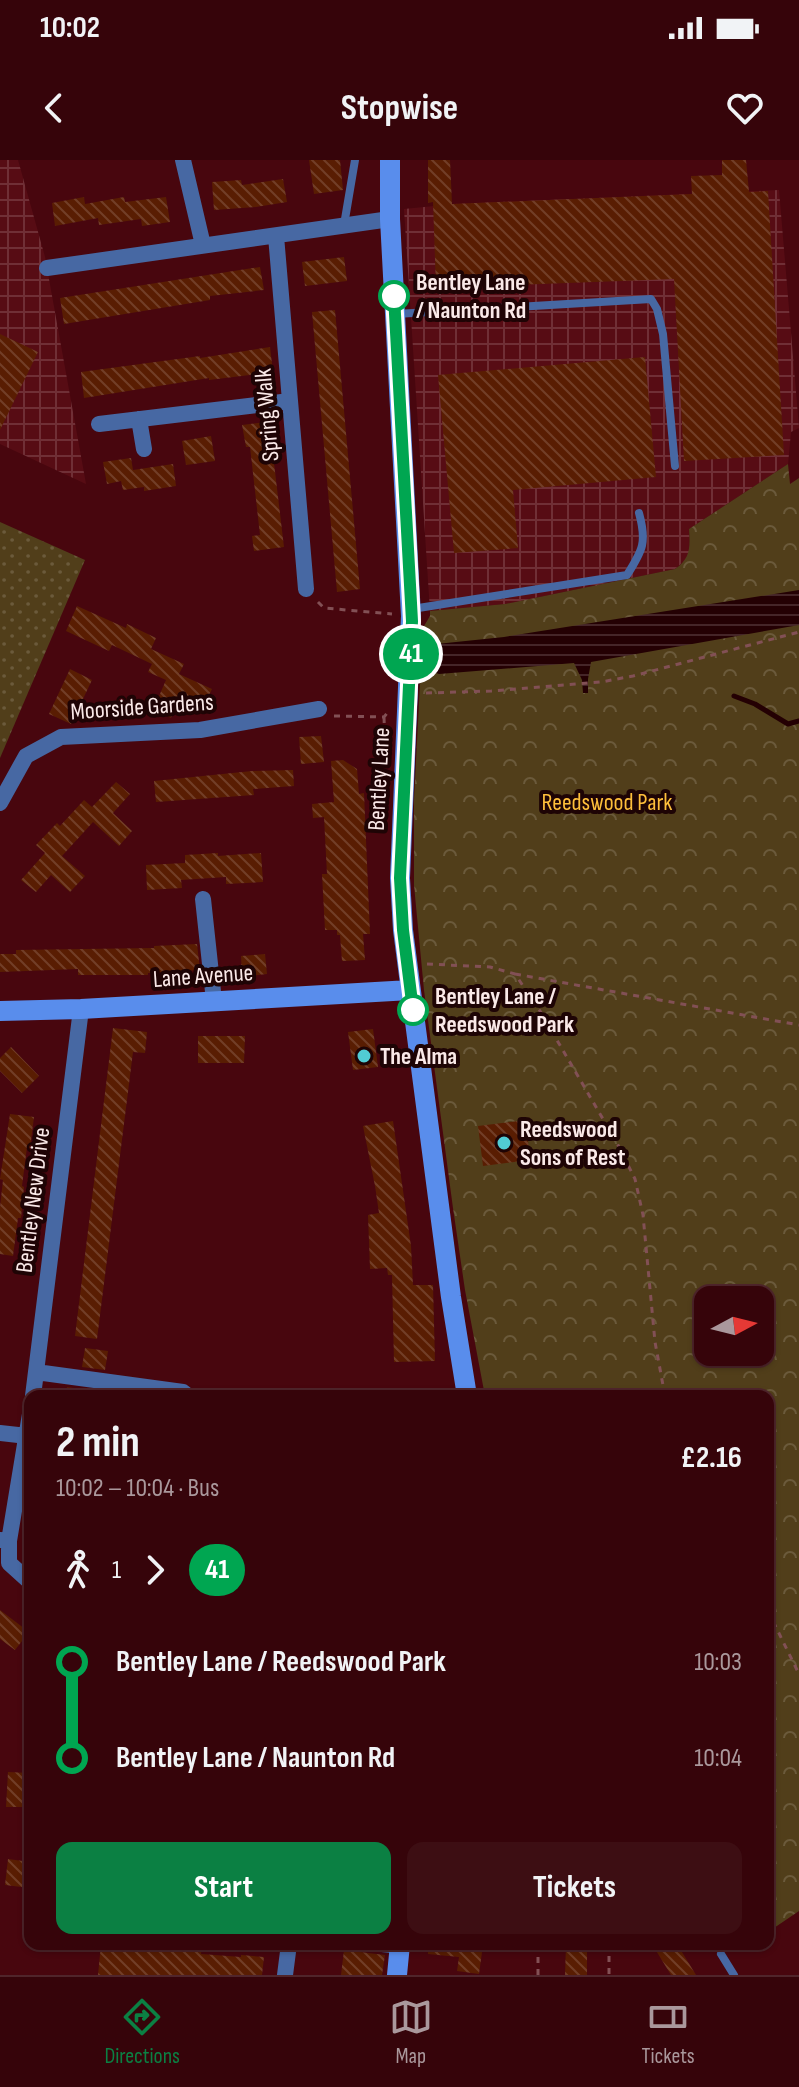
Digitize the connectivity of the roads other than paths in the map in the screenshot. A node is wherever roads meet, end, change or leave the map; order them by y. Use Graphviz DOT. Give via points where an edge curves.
graph roads {
  1 [pos="183,160"];
  2 [pos="355,160"];
  3 [pos="390,160"];
  4 [pos="390,219"];
  5 [pos="343,226"];
  6 [pos="276,236"];
  7 [pos="203,245"];
  8 [pos="47,268"];
  9 [pos="395,314"];
  10 [pos="290,401"];
  11 [pos="139,419"];
  12 [pos="99,424"];
  13 [pos="144,449"];
  14 [pos="675,466"];
  15 [pos="639,513"];
  16 [pos="306,589"];
  17 [pos="411,615"];
  18 [pos="319,709"];
  19 [pos="0,803"];
  20 [pos="203,899"];
  21 [pos="410,990"];
  22 [pos="214,1001"];
  23 [pos="81,1009"];
  24 [pos="0,1011"];
  25 [pos="36,1372"];
  26 [pos="34,1390"];
  27 [pos="168,1390"];
  28 [pos="466,1390"];
  29 [pos="0,1433"];
  30 [pos="24,1436"];
  31 [pos="24,1450"];
  32 [pos="4,1540"];
  33 [pos="24,1577"];
  34 [pos="288,1950"];
  35 [pos="394,1950"];
  36 [pos="721,1954"];
  37 [pos="285,1975"];
  38 [pos="397,1975"];
  39 [pos="734,1975"];
  1 -- 7 [label="street"];
  2 -- 5 [label="lane"];
  3 -- 4 [label="street, Bentley Lane"];
  4 -- 5 [label="street"];
  4 -- 9 [label="street, Bentley Lane"];
  5 -- 6 [label="street"];
  6 -- 7 [label="street"];
  6 -- 10 [label="street, Spring Walk"];
  7 -- 8 [label="street"];
  9 -- 14 [label="lane" via="651,299 663,334"];
  9 -- 17 [label="street, Bentley Lane"];
  10 -- 11 [label="street"];
  10 -- 16 [label="street, Spring Walk"];
  11 -- 12 [label="street"];
  11 -- 13 [label="street"];
  15 -- 17 [label="lane" via="642,551 627,575"];
  17 -- 21 [label="street, Bentley Lane" via="400,878"];
  18 -- 19 [label="street, Moorside Gardens" via="200,730 61,737 26,756"];
  20 -- 22 [label="street"];
  21 -- 22 [label="street, Lane Avenue"];
  21 -- 28 [label="street, Bentley Lane"];
  22 -- 23 [label="street, Lane Avenue"];
  23 -- 24 [label="street, Lane Avenue"];
  23 -- 25 [label="street, Bentley New Drive"];
  25 -- 26 [label="street, Bentley New Drive"];
  25 -- 27 [label="street"];
  29 -- 30 [label="street"];
  31 -- 32 [label="street"];
  32 -- 33 [label="street" via="9,1563"];
  34 -- 37 [label="street"];
  35 -- 38 [label="street"];
  36 -- 39 [label="lane"];
}
